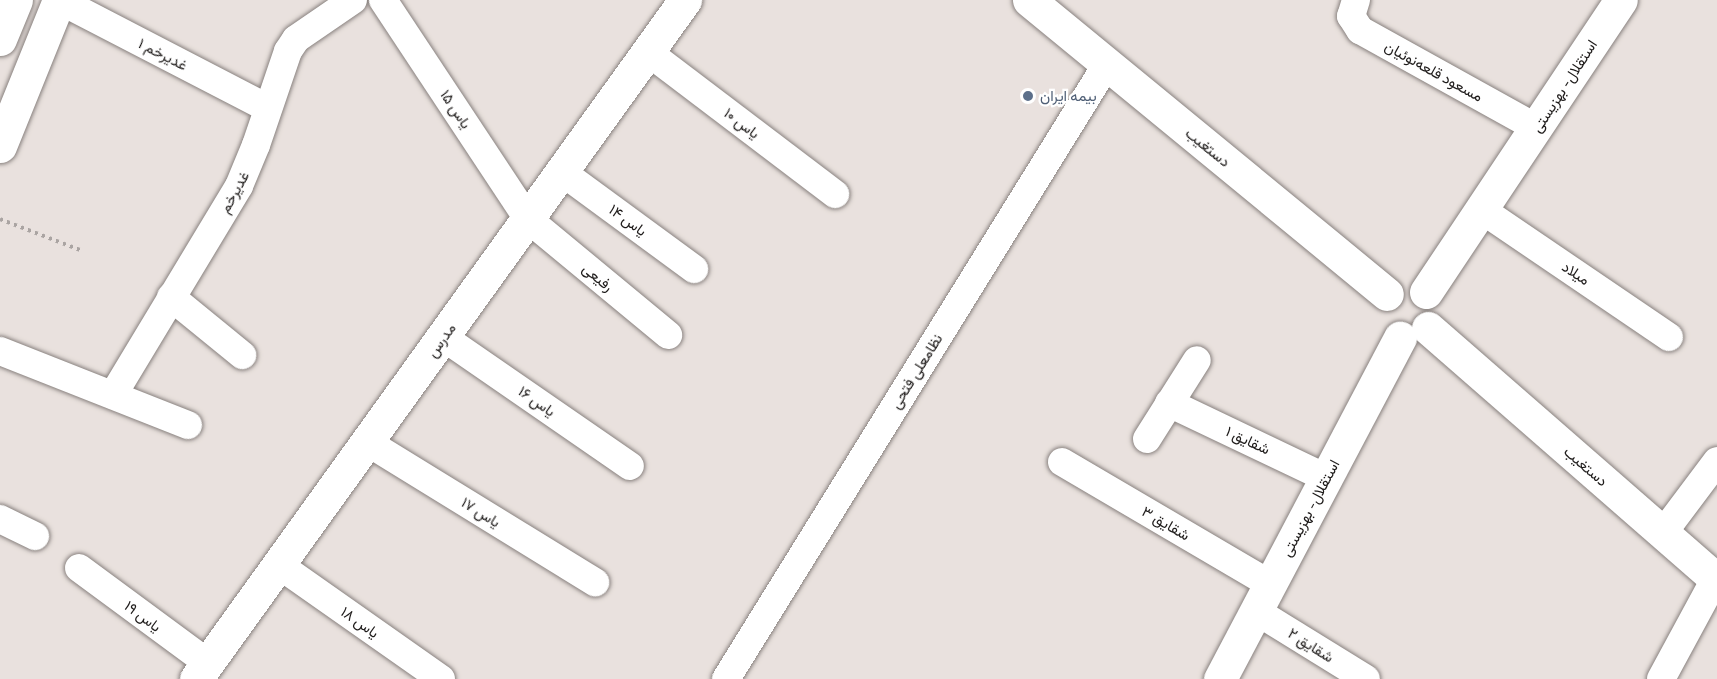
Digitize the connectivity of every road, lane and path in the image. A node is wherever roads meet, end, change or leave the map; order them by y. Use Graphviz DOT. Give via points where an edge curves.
graph roads {
  1 [pos="16,0"];
  2 [pos="59,0"];
  3 [pos="353,0"];
  4 [pos="384,0"];
  5 [pos="685,0"];
  6 [pos="1029,0"];
  7 [pos="1356,0"];
  8 [pos="1621,0"];
  9 [pos="0,39"];
  10 [pos="648,52"];
  11 [pos="1107,64"];
  12 [pos="267,108"];
  13 [pos="1537,128"];
  14 [pos="0,146"];
  15 [pos="562,172"];
  16 [pos="835,194"];
  17 [pos="1482,210"];
  18 [pos="0,219"];
  19 [pos="528,219"];
  20 [pos="83,251"];
  21 [pos="694,269"];
  22 [pos="1426,292"];
  23 [pos="1387,294"];
  24 [pos="171,297"];
  25 [pos="1414,332"];
  26 [pos="668,335"];
  27 [pos="443,337"];
  28 [pos="1670,337"];
  29 [pos="0,351"];
  30 [pos="242,355"];
  31 [pos="1197,360"];
  32 [pos="113,395"];
  33 [pos="1169,403"];
  34 [pos="188,425"];
  35 [pos="1147,439"];
  36 [pos="367,442"];
  37 [pos="1717,461"];
  38 [pos="1062,462"];
  39 [pos="630,466"];
  40 [pos="1326,478"];
  41 [pos="0,519"];
  42 [pos="1663,533"];
  43 [pos="35,536"];
  44 [pos="279,564"];
  45 [pos="79,568"];
  46 [pos="1716,579"];
  47 [pos="595,582"];
  48 [pos="1263,598"];
  49 [pos="202,671"];
  50 [pos="1221,678"];
  51 [pos="441,679"];
  52 [pos="726,679"];
  53 [pos="1366,679"];
  54 [pos="1661,679"];
  1 -- 9 [label="street"];
  2 -- 12 [label="street, غدیرخم ۱"];
  2 -- 14 [label="street"];
  3 -- 12 [label="street, غدیرخم" via="296,39 280,67"];
  4 -- 19 [label="street, یاس ۱۵"];
  5 -- 10 [label="street, مدرس"];
  6 -- 11 [label="street, دستغیب"];
  7 -- 13 [label="street, مسعود قلعه‌نوئیان" via="1351,16 1360,30"];
  8 -- 13 [label="street, استقلال- بهزیستی"];
  10 -- 15 [label="street, مدرس"];
  10 -- 16 [label="street, یاس ۱۰"];
  11 -- 23 [label="street, دستغیب"];
  11 -- 52 [label="street, نظامعلی فتحی"];
  12 -- 24 [label="street, غدیرخم" via="239,186"];
  13 -- 17 [label="street, استقلال- بهزیستی"];
  15 -- 19 [label="street, مدرس"];
  15 -- 21 [label="street, یاس ۱۴"];
  17 -- 22 [label="street, استقلال- بهزیستی"];
  17 -- 28 [label="street, میلاد"];
  18 -- 20 [label="path"];
  19 -- 26 [label="street, رفیعی"];
  19 -- 27 [label="street, مدرس"];
  22 -- 23 [label="street" via="1411,284"];
  22 -- 25 [label="street" via="1434,313"];
  23 -- 25 [label="street" via="1382,302 1386,328"];
  24 -- 30 [label="street"];
  24 -- 32 [label="street, غدیرخم"];
  25 -- 40 [label="street, استقلال- بهزیستی"];
  25 -- 42 [label="street, دستغیب"];
  27 -- 36 [label="street, مدرس"];
  27 -- 39 [label="street, یاس ۱۶"];
  29 -- 32 [label="street"];
  31 -- 33 [label="street"];
  32 -- 34 [label="street"];
  33 -- 35 [label="street"];
  33 -- 40 [label="street, شقایق ۱"];
  36 -- 44 [label="street, مدرس"];
  36 -- 47 [label="street, یاس ۱۷"];
  37 -- 42 [label="street"];
  38 -- 48 [label="street, شقایق ۳"];
  40 -- 48 [label="street, استقلال- بهزیستی"];
  41 -- 43 [label="street"];
  42 -- 46 [label="street, دستغیب"];
  44 -- 49 [label="street, مدرس"];
  44 -- 51 [label="street, یاس ۱۸"];
  45 -- 49 [label="street, یاس ۱۹"];
  46 -- 54 [label="street"];
  48 -- 50 [label="street, استقلال- بهزیستی"];
  48 -- 53 [label="street, شقایق ۲"];
}
